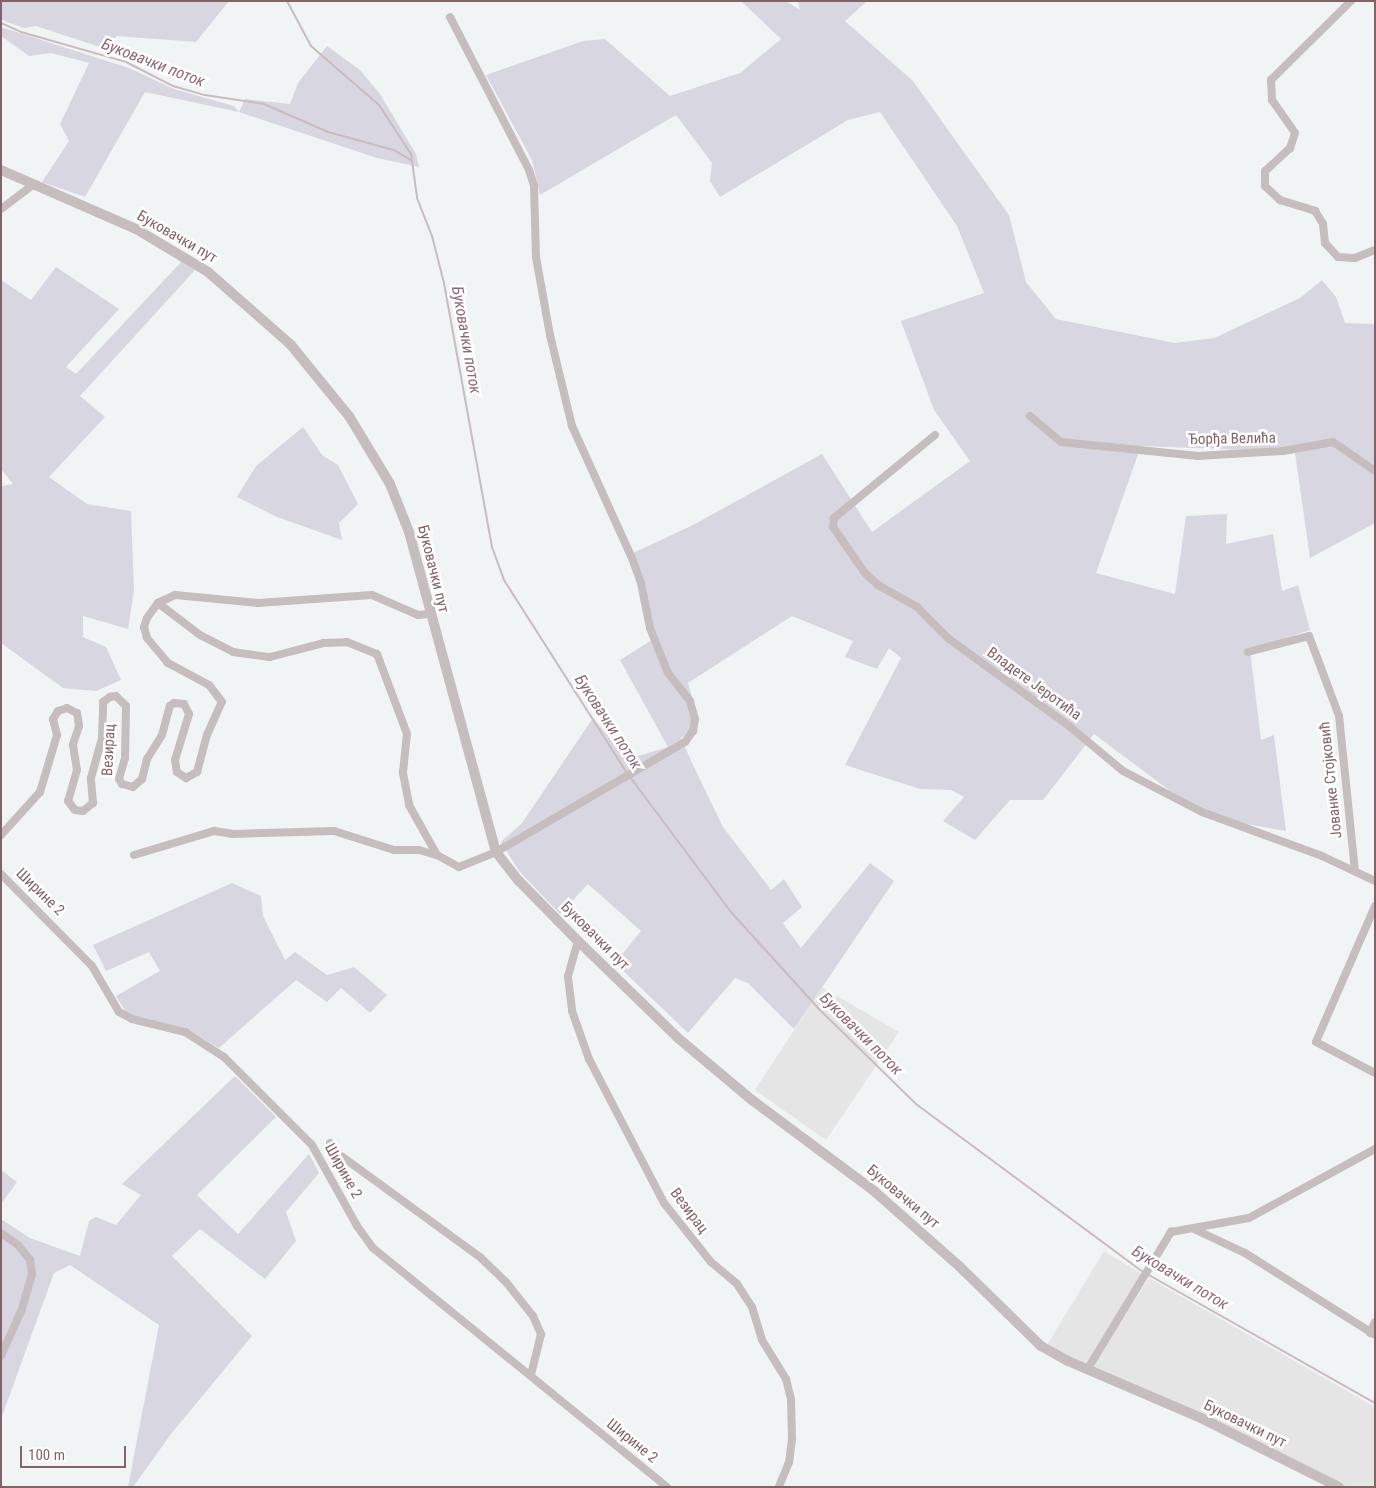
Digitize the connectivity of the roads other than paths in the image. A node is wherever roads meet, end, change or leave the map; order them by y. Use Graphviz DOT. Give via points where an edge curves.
graph roads {
  1 [pos="1351,1"];
  2 [pos="450,17"];
  3 [pos="1,170"];
  4 [pos="33,185"];
  5 [pos="1,209"];
  6 [pos="1375,250"];
  7 [pos="1030,416"];
  8 [pos="935,435"];
  9 [pos="1375,471"];
  10 [pos="158,603"];
  11 [pos="429,614"];
  12 [pos="1248,652"];
  13 [pos="1,834"];
  14 [pos="496,852"];
  15 [pos="134,855"];
  16 [pos="437,855"];
  17 [pos="1355,870"];
  18 [pos="1,874"];
  19 [pos="1375,882"];
  20 [pos="1375,906"];
  21 [pos="578,941"];
  22 [pos="1375,1073"];
  23 [pos="330,1143"];
  24 [pos="1375,1149"];
  25 [pos="1192,1229"];
  26 [pos="1,1233"];
  27 [pos="1375,1322"];
  28 [pos="1372,1334"];
  29 [pos="1,1356"];
  30 [pos="1087,1370"];
  31 [pos="531,1375"];
  32 [pos="667,1487"];
  33 [pos="779,1487"];
  34 [pos="1339,1487"];
  1 -- 6 [label="street" via="1271,80 1272,100 1295,133 1290,148 1265,171 1265,186 1280,200 1315,211 1323,224 1325,243 1338,257 1356,258"];
  2 -- 14 [label="street" via="529,170 534,186 540,276 550,335 572,426 631,556 641,583 650,628 668,673 690,701 695,720 693,731 685,742"];
  3 -- 4 [label="street, Буковачки пут"];
  4 -- 5 [label="street"];
  4 -- 11 [label="street, Буковачки пут" via="164,244 208,272 266,321 315,372 362,434 390,484 409,532"];
  7 -- 9 [label="street, Ђорђа Велића" via="1061,442 1198,456 1283,452 1332,442"];
  8 -- 17 [label="street, Владете Јеротића" via="834,518 833,527 866,573 878,585 917,607 949,639 1069,726 1123,771 1202,812"];
  10 -- 11 [label="street" via="175,595 258,603 372,595 418,615"];
  10 -- 13 [label="street, Везирац" via="146,618 147,638 168,663 209,685 222,702 206,735 197,772 186,778 177,772 175,760 189,723 189,714 184,704 174,703 170,706 162,735 147,759 142,779 133,787 122,784 119,779 125,758 126,706 116,696 110,697 104,702 102,738 91,778 93,803 83,812 74,810 68,801 77,770 73,745 79,726 77,712 67,708 58,711 53,719 57,735 40,792"];
  10 -- 16 [label="street" via="200,634 233,652 270,657 324,643 347,642 377,654 407,734 403,773 408,805"];
  11 -- 14 [label="street, Буковачки пут"];
  12 -- 17 [label="street, Јованке Стојковић" via="1309,636 1339,716"];
  14 -- 16 [label="street" via="459,867"];
  14 -- 21 [label="street, Буковачки пут" via="518,881"];
  15 -- 16 [label="street" via="214,830 232,834 334,831 394,850 419,850"];
  17 -- 19 [label="street, Владете Јеротића"];
  18 -- 31 [label="street, Ширине 2" via="92,966 119,1012 132,1019 185,1032 224,1057 312,1145 357,1226 373,1248"];
  20 -- 22 [label="street" via="1316,1042"];
  21 -- 30 [label="street, Буковачки пут" via="686,1045 752,1100 874,1191 966,1272 1032,1339 1056,1356"];
  21 -- 33 [label="street, Везирац" via="568,977 572,1011 589,1059 664,1203 711,1262 737,1284 752,1307 762,1340 786,1379 791,1399 792,1440 789,1462"];
  23 -- 31 [label="street" via="333,1150 481,1258 506,1282 533,1316 541,1334"];
  24 -- 25 [label="street" via="1264,1212 1228,1224"];
  25 -- 28 [label="street" via="1245,1253"];
  25 -- 30 [label="street" via="1182,1228 1168,1235"];
  26 -- 29 [label="street" via="18,1245 30,1260 32,1274 22,1309"];
  27 -- 28 [label="street"];
  30 -- 34 [label="street, Буковачки пут" via="1203,1419"];
  31 -- 32 [label="street, Ширине 2"];
}
